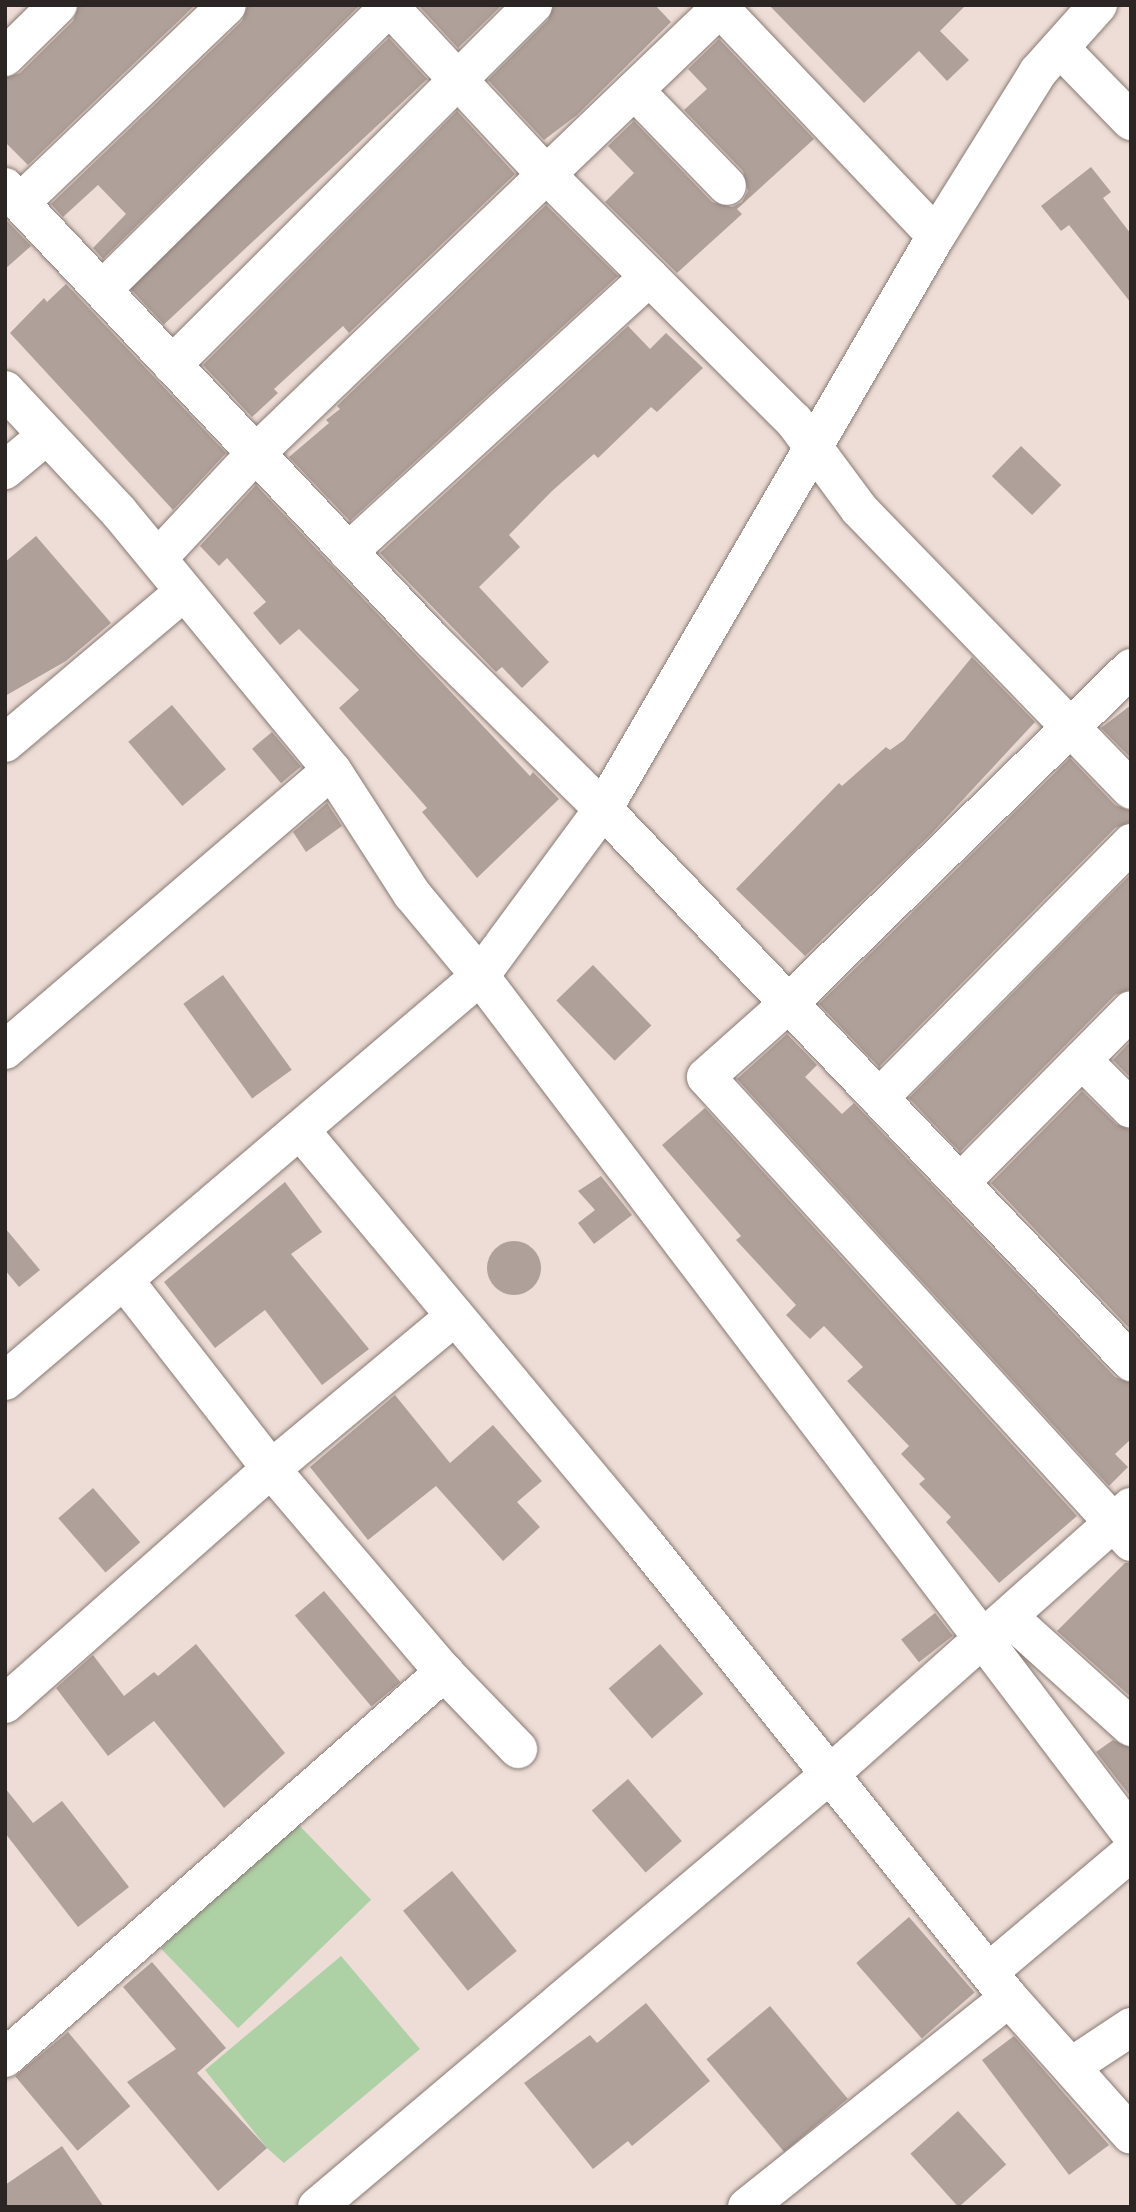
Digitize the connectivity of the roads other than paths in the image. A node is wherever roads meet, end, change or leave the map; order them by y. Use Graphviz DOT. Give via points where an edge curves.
graph roads {
  1 [pos="58,5"];
  2 [pos="227,5"];
  3 [pos="533,5"];
  4 [pos="1098,5"];
  5 [pos="390,6"];
  6 [pos="720,6"];
  7 [pos="1060,48"];
  8 [pos="5,57"];
  9 [pos="458,80"];
  10 [pos="635,91"];
  11 [pos="1131,121"];
  12 [pos="547,176"];
  13 [pos="727,186"];
  14 [pos="13,195"];
  15 [pos="936,236"];
  16 [pos="649,277"];
  17 [pos="102,290"];
  18 [pos="172,365"];
  19 [pos="5,390"];
  20 [pos="46,436"];
  21 [pos="813,446"];
  22 [pos="256,453"];
  23 [pos="5,470"];
  24 [pos="348,552"];
  25 [pos="158,558"];
  26 [pos="184,592"];
  27 [pos="1131,668"];
  28 [pos="1069,726"];
  29 [pos="5,743"];
  30 [pos="332,770"];
  31 [pos="1131,790"];
  32 [pos="603,809"];
  33 [pos="1131,844"];
  34 [pos="480,976"];
  35 [pos="789,1003"];
  36 [pos="1131,1010"];
  37 [pos="5,1050"];
  38 [pos="1082,1060"];
  39 [pos="879,1098"];
  40 [pos="1131,1109"];
  41 [pos="300,1130"];
  42 [pos="960,1183"];
  43 [pos="124,1280"];
  44 [pos="455,1316"];
  45 [pos="1124,1342"];
  46 [pos="5,1381"];
  47 [pos="271,1469"];
  48 [pos="1125,1524"];
  49 [pos="998,1629"];
  50 [pos="444,1672"];
  51 [pos="5,1704"];
  52 [pos="1131,1727"];
  53 [pos="518,1749"];
  54 [pos="829,1775"];
  55 [pos="1131,1834"];
  56 [pos="1131,1852"];
  57 [pos="1000,1984"];
  58 [pos="1131,2027"];
  59 [pos="5,2058"];
  60 [pos="1072,2066"];
  61 [pos="1131,2134"];
  62 [pos="338,2200"];
  63 [pos="747,2207"];
  1 -- 8 [label="street"];
  2 -- 14 [label="street"];
  3 -- 9 [label="street"];
  4 -- 7 [label="street"];
  5 -- 9 [label="street"];
  5 -- 17 [label="street"];
  6 -- 10 [label="street"];
  6 -- 15 [label="street"];
  7 -- 11 [label="street"];
  7 -- 15 [label="street" via="1038,72"];
  9 -- 12 [label="street"];
  9 -- 18 [label="street"];
  10 -- 12 [label="street"];
  10 -- 13 [label="street"];
  12 -- 16 [label="street"];
  12 -- 22 [label="street"];
  14 -- 17 [label="street"];
  15 -- 21 [label="street"];
  16 -- 21 [label="street" via="794,421"];
  16 -- 24 [label="street"];
  17 -- 18 [label="street"];
  18 -- 22 [label="street"];
  19 -- 20 [label="street"];
  20 -- 23 [label="street"];
  20 -- 25 [label="street"];
  21 -- 28 [label="street" via="859,509"];
  21 -- 32 [label="street"];
  22 -- 24 [label="street"];
  22 -- 25 [label="street"];
  24 -- 32 [label="street"];
  25 -- 26 [label="street"];
  26 -- 29 [label="street"];
  26 -- 30 [label="street"];
  27 -- 28 [label="street"];
  28 -- 31 [label="street"];
  28 -- 35 [label="street"];
  30 -- 34 [label="street" via="412,894"];
  30 -- 37 [label="street"];
  32 -- 34 [label="street"];
  32 -- 35 [label="street"];
  33 -- 39 [label="street"];
  34 -- 41 [label="street"];
  34 -- 49 [label="street"];
  35 -- 39 [label="street"];
  35 -- 48 [label="street" via="706,1077"];
  36 -- 38 [label="street"];
  38 -- 40 [label="street"];
  38 -- 42 [label="street"];
  39 -- 42 [label="street"];
  41 -- 43 [label="street"];
  41 -- 44 [label="street"];
  42 -- 45 [label="street"];
  43 -- 46 [label="street"];
  43 -- 47 [label="street"];
  44 -- 47 [label="street"];
  44 -- 54 [label="street" via="639,1536"];
  47 -- 50 [label="street"];
  47 -- 51 [label="street"];
  48 -- 49 [label="street"];
  49 -- 52 [label="street"];
  49 -- 54 [label="street"];
  49 -- 55 [label="street"];
  50 -- 53 [label="street"];
  50 -- 59 [label="street"];
  54 -- 57 [label="street"];
  54 -- 62 [label="street"];
  56 -- 57 [label="street"];
  57 -- 60 [label="street"];
  57 -- 63 [label="street"];
  58 -- 60 [label="street"];
  60 -- 61 [label="street"];
}
